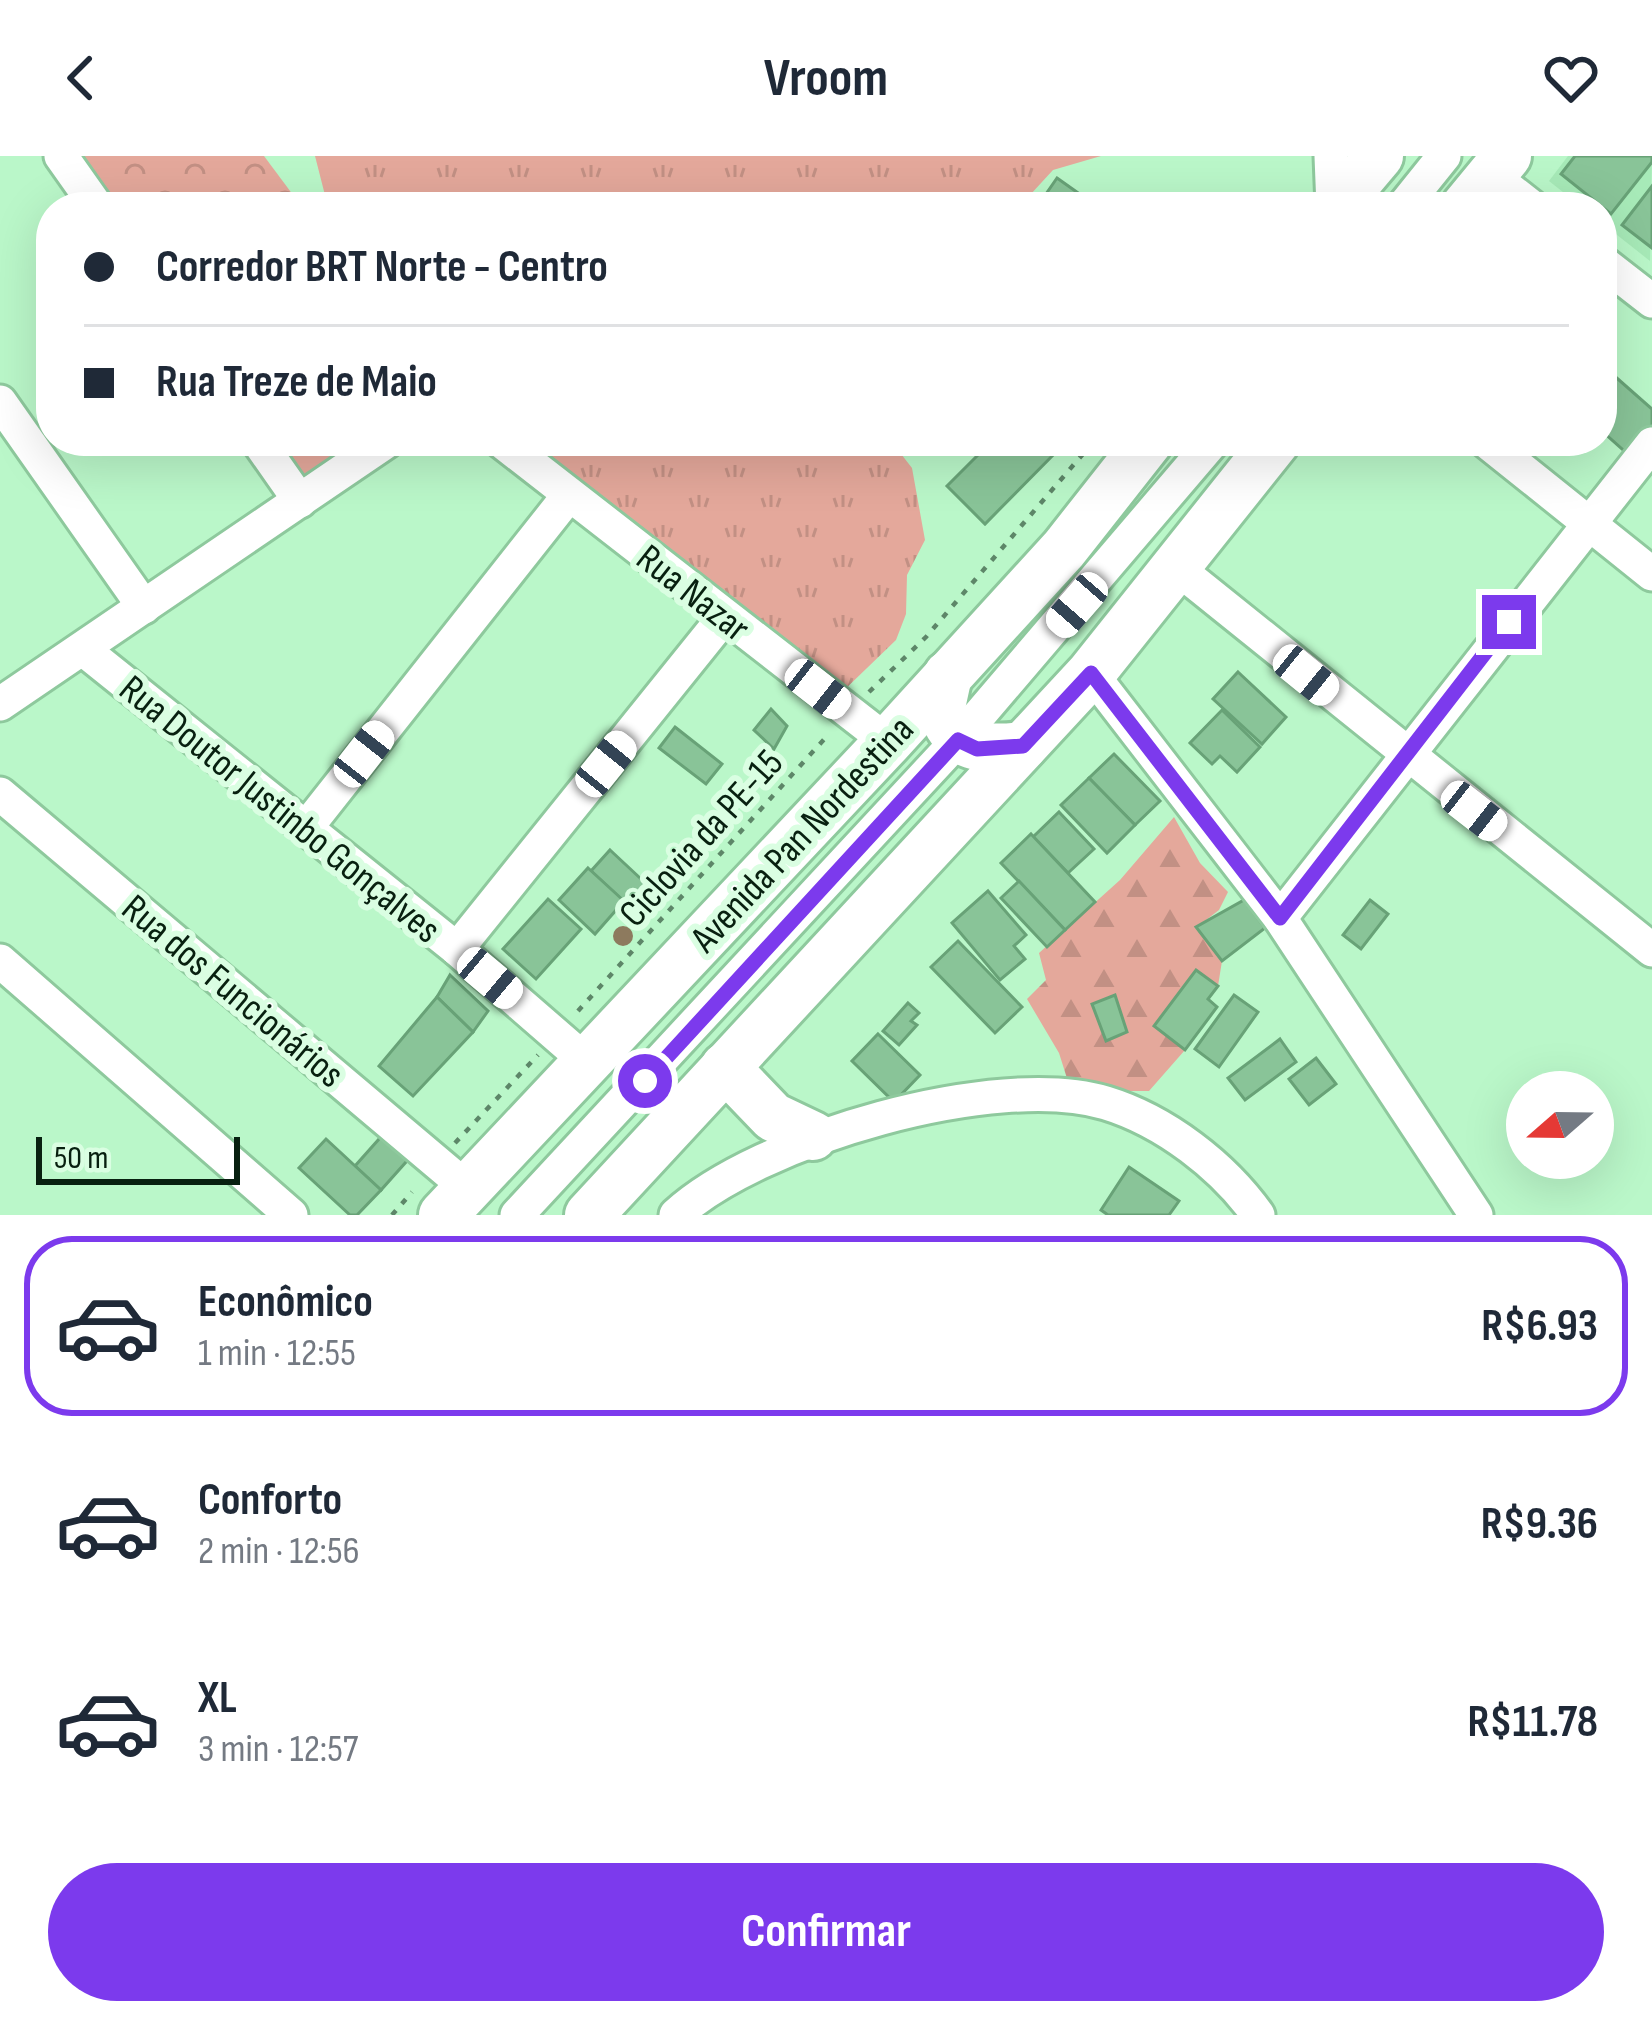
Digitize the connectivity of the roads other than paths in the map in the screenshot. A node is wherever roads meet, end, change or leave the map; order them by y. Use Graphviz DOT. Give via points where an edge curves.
graph roads {
  1 [pos="62,156"];
  2 [pos="1331,156"];
  3 [pos="1379,156"];
  4 [pos="1444,156"];
  5 [pos="87,192"];
  6 [pos="1333,192"];
  7 [pos="1347,192"];
  8 [pos="1415,192"];
  9 [pos="1617,274"];
  10 [pos="1652,301"];
  11 [pos="0,402"];
  12 [pos="1652,444"];
  13 [pos="36,454"];
  14 [pos="38,456"];
  15 [pos="268,456"];
  16 [pos="365,456"];
  17 [pos="520,456"];
  18 [pos="1137,456"];
  19 [pos="1200,456"];
  20 [pos="1264,456"];
  21 [pos="1505,456"];
  22 [pos="569,495"];
  23 [pos="300,501"];
  24 [pos="1589,523"];
  25 [pos="1177,568"];
  26 [pos="1652,574"];
  27 [pos="144,608"];
  28 [pos="725,616"];
  29 [pos="84,650"];
  30 [pos="1091,673"];
  31 [pos="948,675"];
  32 [pos="0,704"];
  33 [pos="958,740"];
  34 [pos="888,742"];
  35 [pos="1023,746"];
  36 [pos="1403,755"];
  37 [pos="0,794"];
  38 [pos="306,828"];
  39 [pos="1280,918"];
  40 [pos="457,950"];
  41 [pos="1652,950"];
  42 [pos="0,961"];
  43 [pos="572,1048"];
  44 [pos="725,1067"];
  45 [pos="813,1136"];
  46 [pos="551,1184"];
  47 [pos="450,1187"];
  48 [pos="286,1214"];
  49 [pos="517,1215"];
  50 [pos="529,1215"];
  51 [pos="589,1215"];
  52 [pos="676,1215"];
  53 [pos="1258,1215"];
  54 [pos="1476,1215"];
  1 -- 5 [label="street"];
  2 -- 6 [label="street"];
  3 -- 7 [label="highway"];
  4 -- 8 [label="street"];
  9 -- 10 [label="street"];
  11 -- 13 [label="street"];
  12 -- 24 [label="street"];
  14 -- 27 [label="street"];
  15 -- 23 [label="street"];
  16 -- 23 [label="street"];
  17 -- 22 [label="street, Rua Nazar"];
  18 -- 31 [label="highway, Avenida Pan Nordestina"];
  19 -- 33 [label="street"];
  20 -- 25 [label="highway"];
  21 -- 24 [label="street"];
  22 -- 28 [label="street, Rua Nazar"];
  22 -- 38 [label="street"];
  23 -- 27 [label="street"];
  24 -- 26 [label="street"];
  24 -- 36 [label="street"];
  25 -- 30 [label="highway"];
  25 -- 36 [label="street"];
  27 -- 29 [label="street"];
  28 -- 34 [label="street, Rua Nazar"];
  28 -- 40 [label="street"];
  29 -- 32 [label="street"];
  29 -- 38 [label="street, Rua Doutor Justinbo Gonçalves"];
  30 -- 35 [label="highway"];
  30 -- 39 [label="street"];
  31 -- 33 [label="highway" via="941,707"];
  31 -- 34 [label="highway, Avenida Pan Nordestina"];
  33 -- 35 [label="highway" via="977,749"];
  33 -- 46 [label="street"];
  34 -- 43 [label="highway, Avenida Pan Nordestina"];
  35 -- 44 [label="highway"];
  36 -- 39 [label="street"];
  36 -- 41 [label="street"];
  37 -- 47 [label="street, Rua dos Funcionários"];
  38 -- 40 [label="street, Rua Doutor Justinbo Gonçalves"];
  39 -- 54 [label="street"];
  40 -- 43 [label="street, Rua Doutor Justinbo Gonçalves"];
  42 -- 48 [label="street"];
  43 -- 47 [label="highway, Avenida Pan Nordestina"];
  44 -- 45 [label="highway" via="761,1108"];
  44 -- 51 [label="highway"];
  45 -- 52 [label="street" via="754,1162"];
  45 -- 53 [label="street" via="1024,1096 1105,1102 1211,1162"];
  46 -- 49 [label="street"];
  46 -- 50 [label="street"];
}
